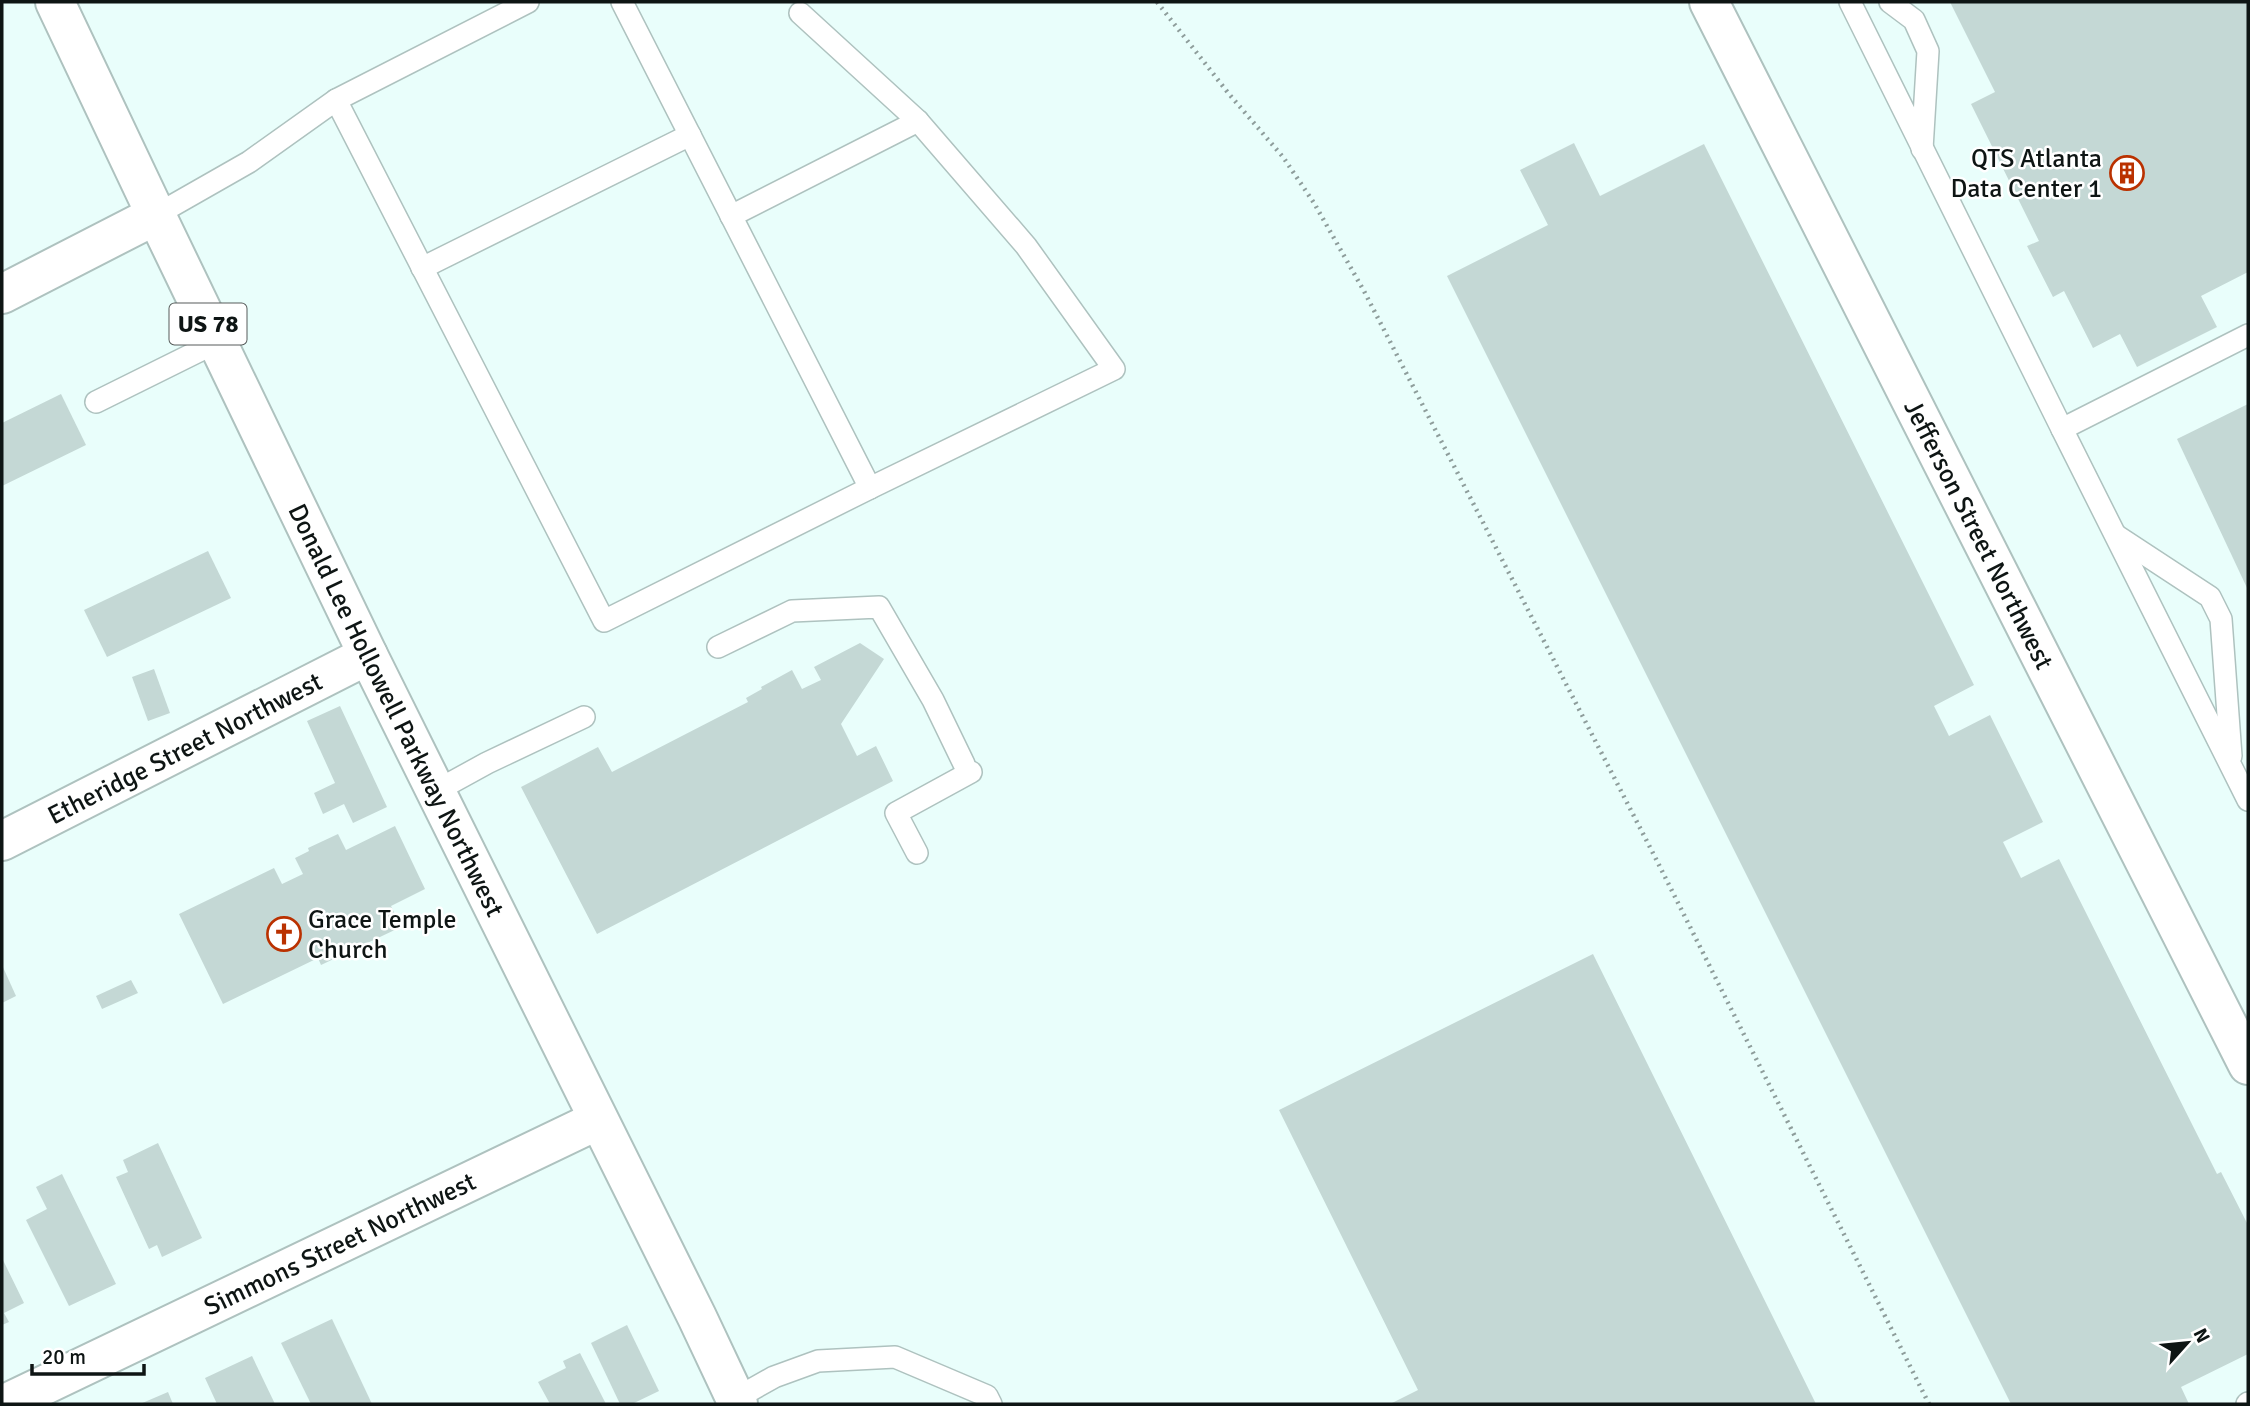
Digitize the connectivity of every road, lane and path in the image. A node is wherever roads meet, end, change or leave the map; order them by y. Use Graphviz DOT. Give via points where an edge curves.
graph roads {
  1 [pos="528,2"];
  2 [pos="622,2"];
  3 [pos="1157,2"];
  4 [pos="1709,2"];
  5 [pos="1850,2"];
  6 [pos="1890,2"];
  7 [pos="55,6"];
  8 [pos="800,13"];
  9 [pos="336,100"];
  10 [pos="918,121"];
  11 [pos="690,135"];
  12 [pos="1922,150"];
  13 [pos="156,215"];
  14 [pos="731,216"];
  15 [pos="422,268"];
  16 [pos="2,294"];
  17 [pos="2248,335"];
  18 [pos="217,342"];
  19 [pos="96,402"];
  20 [pos="2062,429"];
  21 [pos="870,488"];
  22 [pos="2116,535"];
  23 [pos="718,646"];
  24 [pos="368,655"];
  25 [pos="584,717"];
  26 [pos="2232,768"];
  27 [pos="436,791"];
  28 [pos="2248,800"];
  29 [pos="2,841"];
  30 [pos="917,853"];
  31 [pos="2245,1051"];
  32 [pos="598,1120"];
  33 [pos="736,1402"];
  34 [pos="5,1404"];
  35 [pos="991,1404"];
  36 [pos="1929,1404"];
  1 -- 9 [label="lane"];
  2 -- 11 [label="lane"];
  3 -- 36 [label="path" via="1283,157 1364,290"];
  4 -- 31 [label="street, Jefferson Street Northwest"];
  5 -- 12 [label="lane"];
  6 -- 12 [label="lane" via="1914,20 1928,51"];
  7 -- 13 [label="street, Donald Lee Hollowell Parkway Northwest / US 78"];
  8 -- 10 [label="lane"];
  9 -- 13 [label="lane" via="249,162"];
  9 -- 15 [label="lane"];
  10 -- 14 [label="lane"];
  10 -- 21 [label="lane" via="1026,246 1114,369"];
  11 -- 14 [label="lane"];
  11 -- 15 [label="lane"];
  12 -- 20 [label="lane"];
  13 -- 16 [label="street"];
  13 -- 18 [label="street, Donald Lee Hollowell Parkway Northwest / US 78"];
  14 -- 21 [label="lane"];
  15 -- 21 [label="lane" via="604,621"];
  17 -- 20 [label="lane"];
  18 -- 19 [label="lane"];
  18 -- 24 [label="street, Donald Lee Hollowell Parkway Northwest / US 78"];
  20 -- 22 [label="lane"];
  22 -- 26 [label="lane"];
  22 -- 26 [label="lane" via="2210,597 2221,619"];
  23 -- 30 [label="lane" via="792,611 880,607 968,768 896,813"];
  24 -- 27 [label="street, Donald Lee Hollowell Parkway Northwest / US 78"];
  24 -- 29 [label="street, Etheridge Street Northwest"];
  25 -- 27 [label="lane"];
  26 -- 28 [label="lane"];
  27 -- 32 [label="street, Donald Lee Hollowell Parkway Northwest / US 78"];
  32 -- 33 [label="street, Donald Lee Hollowell Parkway Northwest / US 78"];
  32 -- 34 [label="street, Simmons Street Northwest"];
  33 -- 35 [label="lane" via="774,1377 818,1361 895,1357 987,1396"];
}
